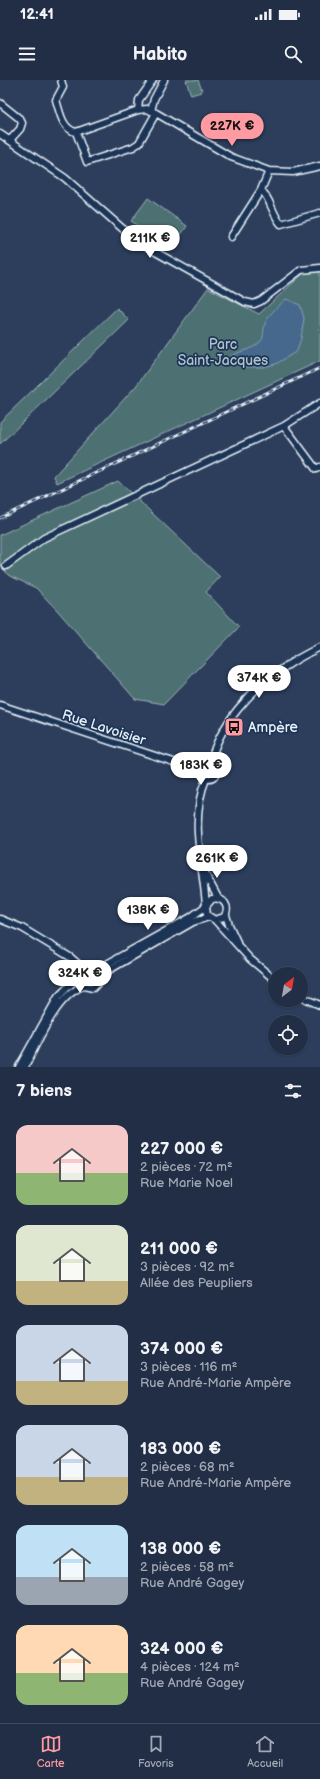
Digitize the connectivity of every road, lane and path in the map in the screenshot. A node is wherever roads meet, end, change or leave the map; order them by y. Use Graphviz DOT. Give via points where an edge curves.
graph roads {
  1 [pos="61,80"];
  2 [pos="153,80"];
  3 [pos="164,80"];
  4 [pos="0,103"];
  5 [pos="147,111"];
  6 [pos="76,132"];
  7 [pos="0,134"];
  8 [pos="10,140"];
  9 [pos="320,166"];
  10 [pos="269,171"];
  11 [pos="260,190"];
  12 [pos="320,213"];
  13 [pos="231,237"];
  14 [pos="320,268"];
  15 [pos="320,403"];
  16 [pos="284,426"];
  17 [pos="320,467"];
  18 [pos="6,566"];
  19 [pos="320,647"];
  20 [pos="0,706"];
  21 [pos="210,764"];
  22 [pos="201,771"];
  23 [pos="206,779"];
  24 [pos="202,867"];
  25 [pos="218,898"];
  26 [pos="206,906"];
  27 [pos="226,915"];
  28 [pos="0,919"];
  29 [pos="212,919"];
  30 [pos="241,948"];
  31 [pos="84,969"];
  32 [pos="95,969"];
  33 [pos="268,974"];
  34 [pos="80,975"];
  35 [pos="100,977"];
  36 [pos="84,986"];
  37 [pos="308,1000"];
  38 [pos="320,1005"];
  39 [pos="19,1067"];
  40 [pos="25,1067"];
  1 -- 6 [label="street" via="63,87 56,100 64,124 70,131"];
  2 -- 5 [label="street" via="139,100"];
  3 -- 5 [label="street"];
  4 -- 8 [label="street" via="22,123"];
  5 -- 6 [label="street"];
  5 -- 6 [label="street" via="139,143 87,162"];
  5 -- 10 [label="street" via="231,157"];
  7 -- 8 [label="street"];
  8 -- 14 [label="street" via="65,178 146,246 245,302 254,304 261,301 301,270"];
  9 -- 10 [label="street" via="293,172"];
  10 -- 11 [label="street"];
  11 -- 12 [label="street" via="266,195 275,217 281,224"];
  11 -- 13 [label="street"];
  15 -- 16 [label="street"];
  16 -- 17 [label="street" via="316,468"];
  16 -- 18 [label="street" via="44,538"];
  19 -- 21 [label="street" via="285,667 247,699 224,730"];
  20 -- 22 [label="street, Rue Lavoisier"];
  21 -- 22 [label="street"];
  21 -- 23 [label="street" via="216,774 213,778"];
  22 -- 23 [label="street"];
  23 -- 24 [label="street" via="200,798 198,826"];
  24 -- 25 [label="street"];
  24 -- 26 [label="street"];
  25 -- 26 [label="street" via="212,899"];
  25 -- 27 [label="street" via="226,905"];
  26 -- 29 [label="street" via="206,912"];
  26 -- 32 [label="street" via="191,917"];
  27 -- 29 [label="street" via="221,919"];
  27 -- 30 [label="street"];
  28 -- 31 [label="street" via="22,928"];
  29 -- 30 [label="street"];
  29 -- 35 [label="street" via="193,922"];
  30 -- 33 [label="street"];
  31 -- 32 [label="street"];
  31 -- 34 [label="street"];
  32 -- 35 [label="street"];
  34 -- 36 [label="street" via="80,981"];
  34 -- 39 [label="street" via="58,997"];
  35 -- 36 [label="street" via="96,986"];
  36 -- 40 [label="street" via="63,1001"];
  37 -- 38 [label="street"];
}
